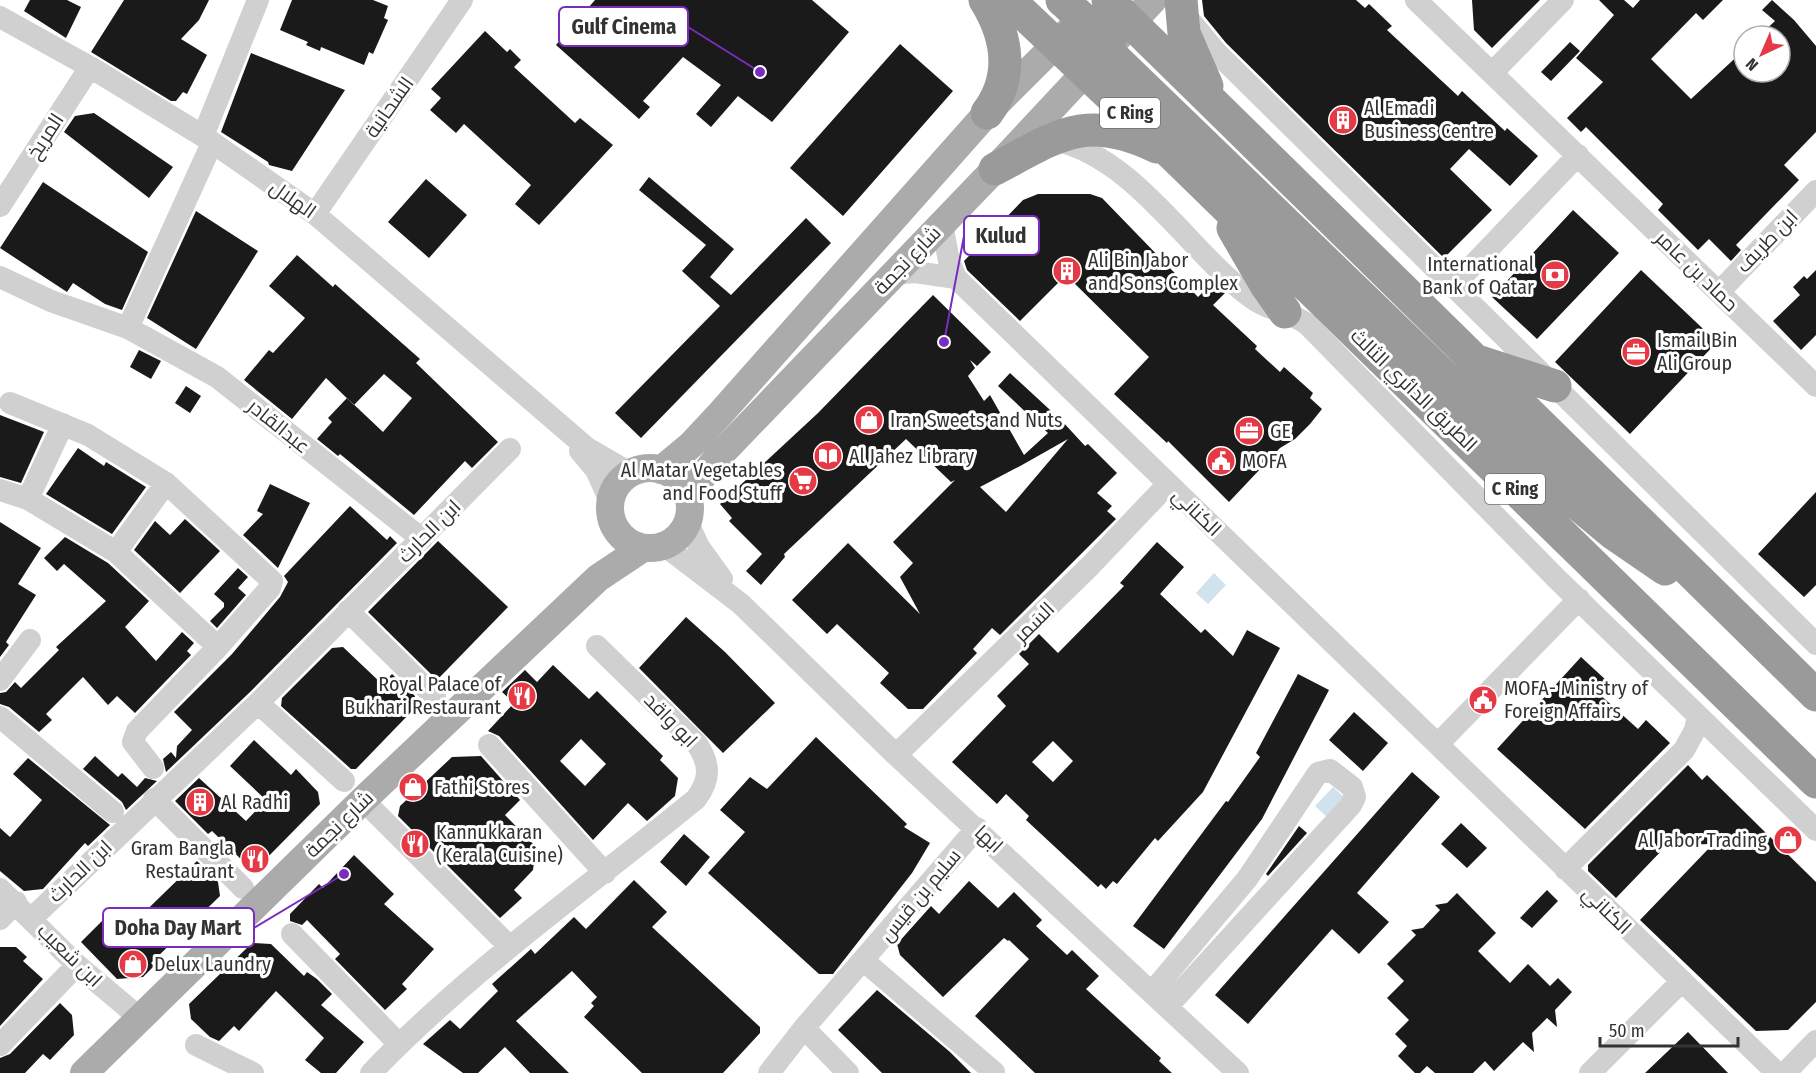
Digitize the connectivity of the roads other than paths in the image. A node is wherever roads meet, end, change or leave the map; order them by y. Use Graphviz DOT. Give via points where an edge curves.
graph roads {
  1 [pos="258,0"];
  2 [pos="462,0"];
  3 [pos="985,0"];
  4 [pos="1009,0"];
  5 [pos="1563,0"];
  6 [pos="1424,2"];
  7 [pos="1088,4"];
  8 [pos="1161,6"];
  9 [pos="0,17"];
  10 [pos="1056,44"];
  11 [pos="1096,60"];
  12 [pos="90,67"];
  13 [pos="1492,73"];
  14 [pos="1216,106"];
  15 [pos="987,113"];
  16 [pos="1052,139"];
  17 [pos="207,140"];
  18 [pos="1578,155"];
  19 [pos="1174,156"];
  20 [pos="995,169"];
  21 [pos="1816,191"];
  22 [pos="1215,195"];
  23 [pos="0,206"];
  24 [pos="315,214"];
  25 [pos="942,224"];
  26 [pos="894,274"];
  27 [pos="0,277"];
  28 [pos="956,278"];
  29 [pos="1452,287"];
  30 [pos="1719,292"];
  31 [pos="1285,312"];
  32 [pos="128,328"];
  33 [pos="1475,360"];
  34 [pos="1555,386"];
  35 [pos="1816,386"];
  36 [pos="10,403"];
  37 [pos="557,421"];
  38 [pos="63,424"];
  39 [pos="510,450"];
  40 [pos="661,470"];
  41 [pos="630,473"];
  42 [pos="166,483"];
  43 [pos="1168,484"];
  44 [pos="0,490"];
  45 [pos="688,495"];
  46 [pos="28,500"];
  47 [pos="611,510"];
  48 [pos="688,524"];
  49 [pos="422,538"];
  50 [pos="654,547"];
  51 [pos="116,552"];
  52 [pos="598,578"];
  53 [pos="1579,599"];
  54 [pos="741,604"];
  55 [pos="348,611"];
  56 [pos="1730,611"];
  57 [pos="30,640"];
  58 [pos="1816,644"];
  59 [pos="597,645"];
  60 [pos="219,647"];
  61 [pos="0,680"];
  62 [pos="1816,695"];
  63 [pos="435,697"];
  64 [pos="258,703"];
  65 [pos="1698,716"];
  66 [pos="0,717"];
  67 [pos="1438,744"];
  68 [pos="489,745"];
  69 [pos="896,755"];
  70 [pos="153,768"];
  71 [pos="1815,776"];
  72 [pos="354,791"];
  73 [pos="154,799"];
  74 [pos="112,812"];
  75 [pos="977,828"];
  76 [pos="1816,830"];
  77 [pos="1565,869"];
  78 [pos="605,873"];
  79 [pos="243,888"];
  80 [pos="8,896"];
  81 [pos="32,918"];
  82 [pos="0,919"];
  83 [pos="292,934"];
  84 [pos="1197,939"];
  85 [pos="510,947"];
  86 [pos="1215,954"];
  87 [pos="864,961"];
  88 [pos="77,964"];
  89 [pos="1681,982"];
  90 [pos="1159,999"];
  91 [pos="141,1019"];
  92 [pos="804,1028"];
  93 [pos="1816,1041"];
  94 [pos="399,1044"];
  95 [pos="0,1045"];
  96 [pos="196,1045"];
  97 [pos="994,1072"];
  98 [pos="84,1073"];
  99 [pos="253,1073"];
  100 [pos="371,1073"];
  101 [pos="768,1073"];
  102 [pos="848,1073"];
  103 [pos="1238,1073"];
  104 [pos="1590,1073"];
  105 [pos="1777,1073"];
  106 [pos="1785,1073"];
  1 -- 17 [label="street"];
  2 -- 24 [label="street, الشحانية"];
  3 -- 15 [label="highway" via="999,29 1006,60 998,99"];
  4 -- 10 [label="highway, الطريق الدائري الثالث / C Ring"];
  5 -- 13 [label="street"];
  6 -- 13 [label="street, حماد بن عامر"];
  7 -- 8 [label="highway" via="1105,31 1120,30"];
  7 -- 10 [label="main road, شارع نجمة"];
  8 -- 11 [label="main road, شارع نجمة"];
  8 -- 14 [label="highway"];
  8 -- 14 [label="highway" via="1180,18"];
  8 -- 29 [label="street" via="1186,16 1198,33"];
  9 -- 12 [label="street, الهلال"];
  10 -- 11 [label="highway, الطريق الدائري الثالث / C Ring"];
  10 -- 15 [label="main road, شارع نجمة"];
  11 -- 19 [label="highway, الطريق الدائري الثالث / C Ring"];
  11 -- 20 [label="main road, شارع نجمة"];
  11 -- 56 [label="highway" via="1566,494 1646,556"];
  12 -- 17 [label="street, الهلال"];
  12 -- 23 [label="street, المريخ"];
  13 -- 18 [label="street, حماد بن عامر"];
  14 -- 33 [label="highway"];
  15 -- 40 [label="main road, شارع نجمة" via="720,414"];
  16 -- 19 [label="highway" via="1083,129 1108,129"];
  16 -- 20 [label="highway"];
  16 -- 31 [label="street, الطريق الدائري الثالث" via="1103,159 1249,297"];
  17 -- 24 [label="street, الهلال"];
  17 -- 32 [label="street"];
  18 -- 29 [label="street"];
  18 -- 30 [label="street, حماد بن عامر"];
  19 -- 22 [label="highway, الطريق الدائري الثالث / C Ring"];
  20 -- 25 [label="main road, شارع نجمة"];
  21 -- 30 [label="street, ابن طريف"];
  22 -- 31 [label="highway"];
  22 -- 71 [label="highway, الطريق الدائري الثالث / C Ring" via="1745,714"];
  24 -- 37 [label="street, الهلال"];
  25 -- 26 [label="main road, شارع نجمة"];
  25 -- 28 [label="street, الكناني"];
  26 -- 28 [label="street" via="915,272"];
  26 -- 45 [label="main road, شارع نجمة" via="717,458"];
  27 -- 32 [label="street, عبدالقادر" via="51,301"];
  28 -- 43 [label="street, الكناني"];
  29 -- 34 [label="street"];
  30 -- 35 [label="street, حماد بن عامر"];
  31 -- 53 [label="street, الطريق الدائري الثالث" via="1306,324"];
  32 -- 49 [label="street, عبدالقادر" via="217,377"];
  33 -- 34 [label="highway"];
  33 -- 56 [label="highway"];
  34 -- 58 [label="street"];
  36 -- 38 [label="street"];
  37 -- 41 [label="street, الهلال" via="587,448"];
  37 -- 47 [label="street, الهلال" via="596,470"];
  38 -- 42 [label="street"];
  38 -- 46 [label="street"];
  39 -- 49 [label="street, ابن الحارث"];
  40 -- 41 [label="main road" via="645,468"];
  40 -- 45 [label="main road" via="678,479"];
  41 -- 47 [label="main road" via="617,485"];
  42 -- 51 [label="street"];
  42 -- 60 [label="street" via="272,581"];
  43 -- 67 [label="street, الكناني"];
  43 -- 69 [label="street, السَمر" via="1082,574"];
  44 -- 46 [label="street"];
  45 -- 48 [label="main road"];
  46 -- 51 [label="street"];
  47 -- 50 [label="main road" via="623,538"];
  47 -- 52 [label="main road" via="609,539"];
  48 -- 50 [label="main road" via="675,541"];
  48 -- 54 [label="street, ابها" via="699,547"];
  49 -- 55 [label="street, ابن الحارث"];
  50 -- 52 [label="main road, شارع نجمة"];
  50 -- 54 [label="street, ابها"];
  51 -- 60 [label="street"];
  52 -- 72 [label="main road, شارع نجمة"];
  53 -- 65 [label="street, الطريق الدائري الثالث"];
  53 -- 67 [label="street"];
  54 -- 69 [label="street, ابها"];
  55 -- 63 [label="street"];
  55 -- 64 [label="street, ابن الحارث"];
  56 -- 62 [label="highway"];
  57 -- 61 [label="street"];
  59 -- 78 [label="street, ابو واقد" via="697,744 706,759 708,773 706,786 696,798"];
  60 -- 70 [label="street" via="134,736 139,752"];
  64 -- 72 [label="street"];
  64 -- 73 [label="street, ابن الحارث"];
  65 -- 76 [label="street, الطريق الدائري الثالث"];
  65 -- 77 [label="street" via="1684,750"];
  66 -- 74 [label="street"];
  67 -- 77 [label="street, الكناني"];
  68 -- 78 [label="street"];
  69 -- 75 [label="street, ابها"];
  72 -- 85 [label="street"];
  72 -- 91 [label="main road, شارع نجمة"];
  73 -- 79 [label="street"];
  73 -- 81 [label="street, ابن الحارث"];
  75 -- 87 [label="street, سليم بن قيس"];
  75 -- 90 [label="street, ابها"];
  77 -- 89 [label="street, الكناني"];
  78 -- 85 [label="street, ابو واقد"];
  80 -- 81 [label="street, ابن شعيب"];
  80 -- 82 [label="street"];
  81 -- 88 [label="street, ابن شعيب"];
  83 -- 94 [label="street"];
  84 -- 86 [label="street"];
  84 -- 86 [label="street" via="1253,871 1318,773 1335,772 1352,788 1354,801"];
  84 -- 90 [label="street"];
  85 -- 94 [label="street, ابو واقد"];
  86 -- 90 [label="street"];
  87 -- 92 [label="street, سليم بن قيس"];
  87 -- 97 [label="street"];
  88 -- 91 [label="street, ابن شعيب"];
  88 -- 95 [label="street"];
  89 -- 104 [label="street"];
  89 -- 105 [label="street, الكناني"];
  90 -- 103 [label="street, ابها"];
  91 -- 98 [label="main road, شارع نجمة"];
  92 -- 101 [label="street, سليم بن قيس"];
  92 -- 102 [label="street"];
  93 -- 106 [label="street"];
  94 -- 100 [label="street, ابو واقد"];
  96 -- 99 [label="street"];
}
